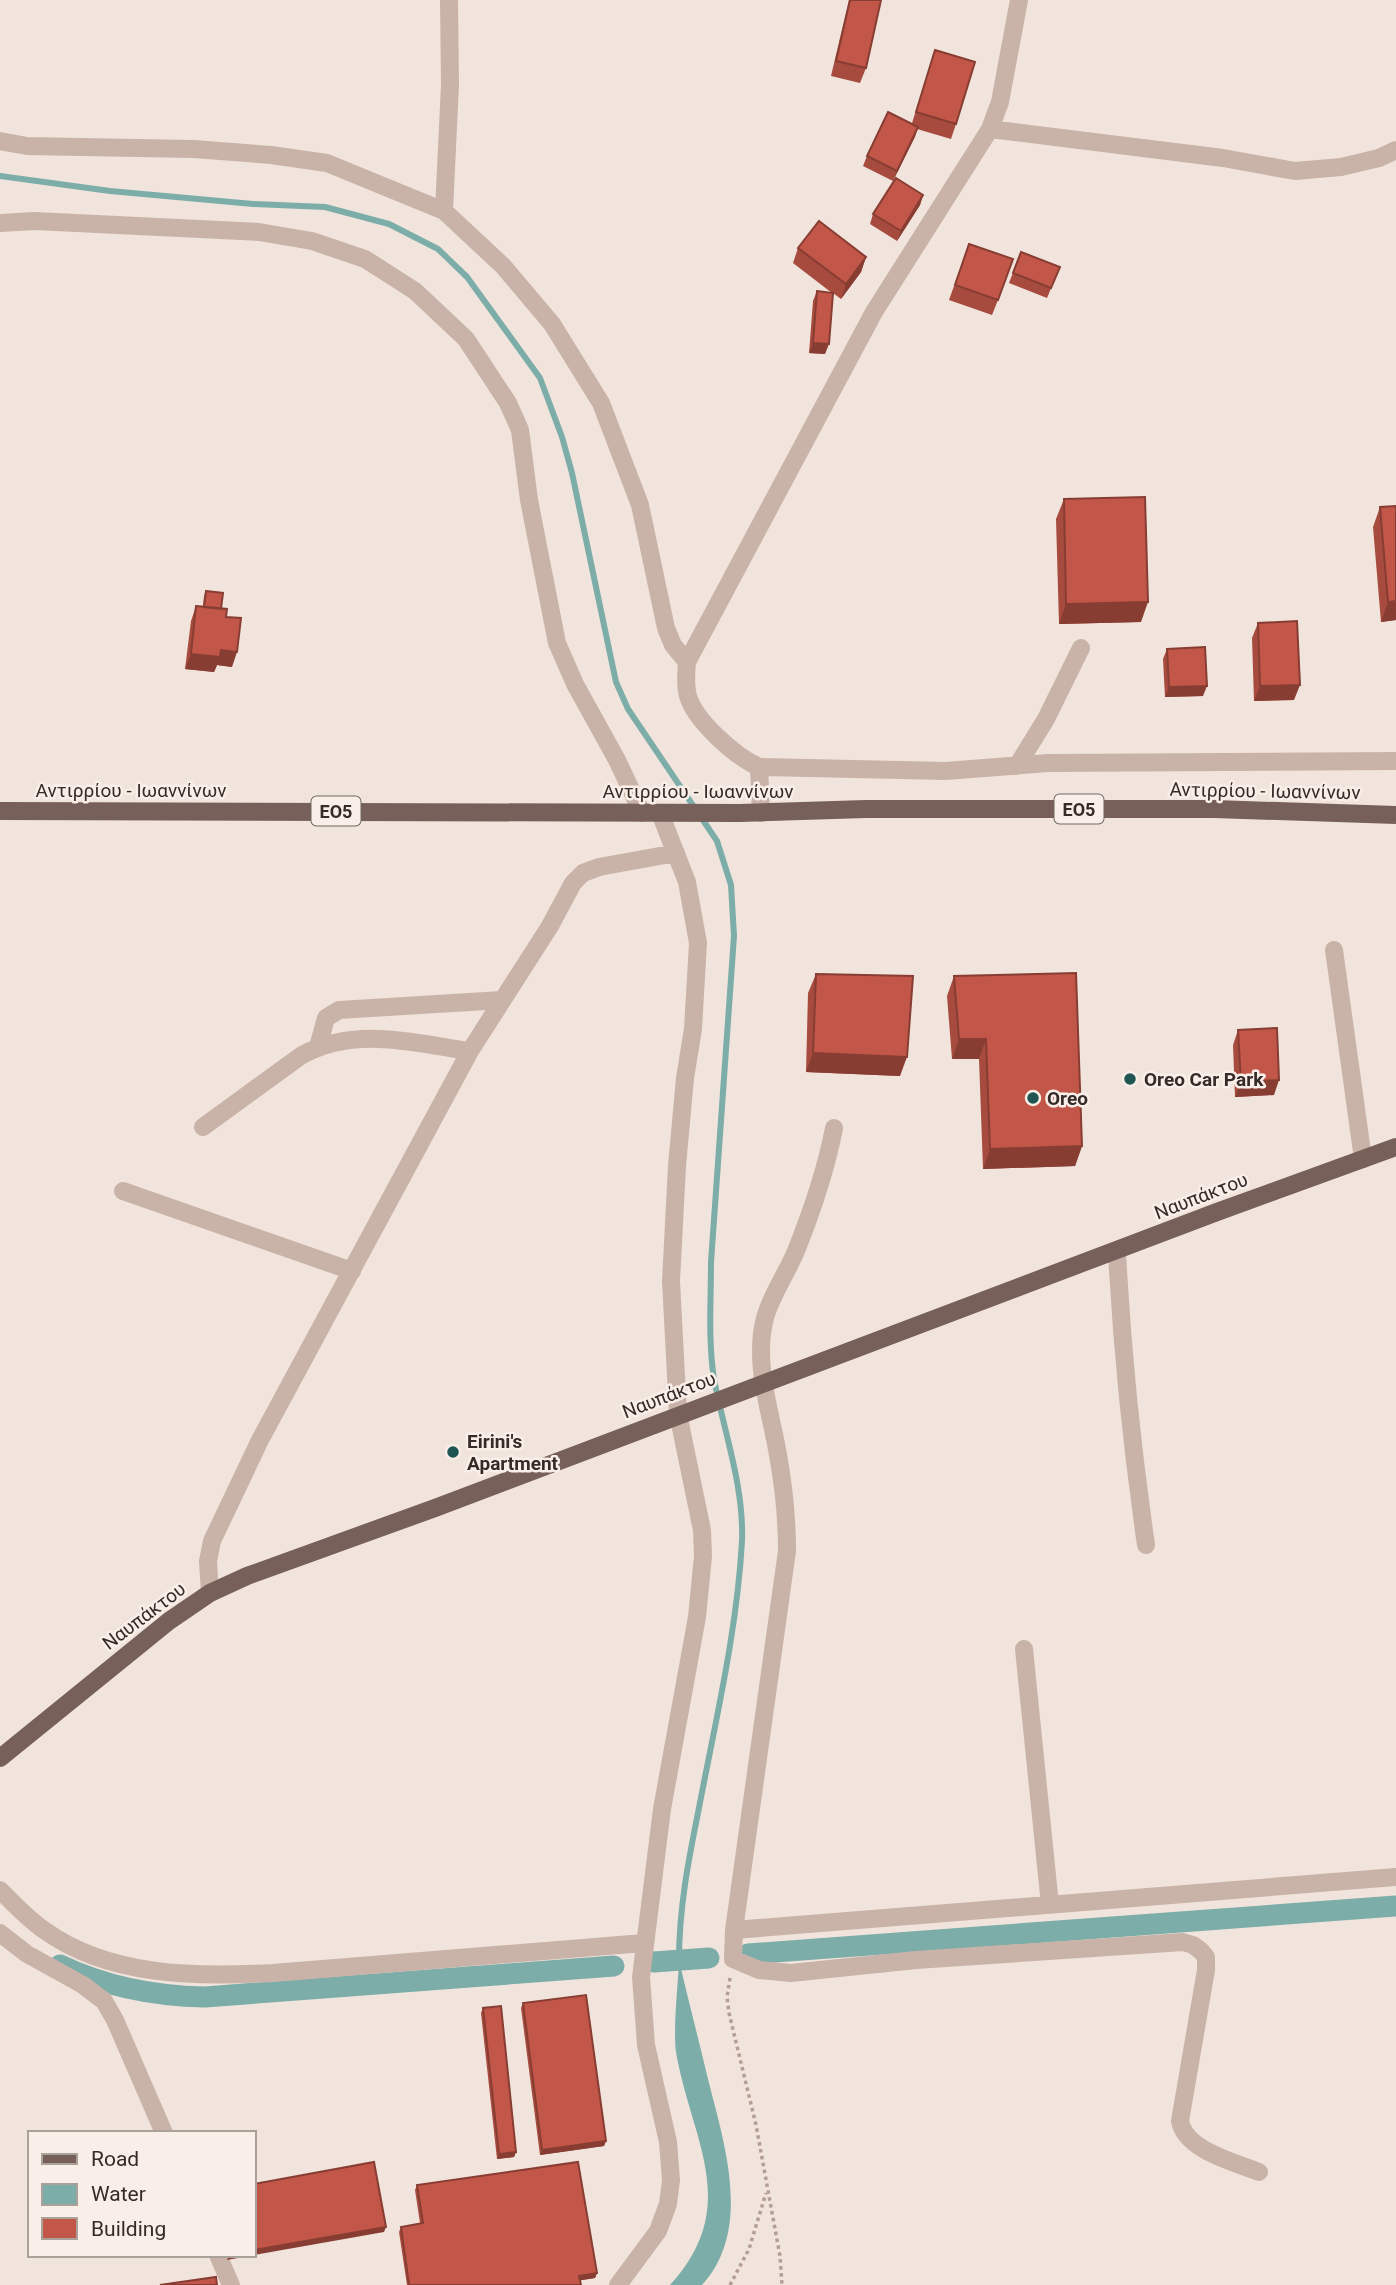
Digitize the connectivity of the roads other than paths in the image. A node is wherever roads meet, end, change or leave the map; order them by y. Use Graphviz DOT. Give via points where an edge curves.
graph roads {
  1 [pos="449,0"];
  2 [pos="1018,0"];
  3 [pos="990,129"];
  4 [pos="0,141"];
  5 [pos="1396,150"];
  6 [pos="444,211"];
  7 [pos="0,223"];
  8 [pos="1081,648"];
  9 [pos="687,663"];
  10 [pos="1396,761"];
  11 [pos="1017,766"];
  12 [pos="759,767"];
  13 [pos="0,810"];
  14 [pos="658,813"];
  15 [pos="761,813"];
  16 [pos="1396,816"];
  17 [pos="676,853"];
  18 [pos="1334,950"];
  19 [pos="502,1000"];
  20 [pos="318,1047"];
  21 [pos="470,1051"];
  22 [pos="204,1127"];
  23 [pos="834,1128"];
  24 [pos="1396,1147"];
  25 [pos="1363,1159"];
  26 [pos="122,1191"];
  27 [pos="1117,1252"];
  28 [pos="352,1271"];
  29 [pos="763,1383"];
  30 [pos="685,1412"];
  31 [pos="1146,1545"];
  32 [pos="210,1593"];
  33 [pos="1024,1649"];
  34 [pos="0,1758"];
  35 [pos="1396,1877"];
  36 [pos="0,1891"];
  37 [pos="1050,1905"];
  38 [pos="734,1930"];
  39 [pos="0,1933"];
  40 [pos="644,1943"];
  41 [pos="163,2131"];
  42 [pos="1259,2172"];
  43 [pos="219,2257"];
  44 [pos="231,2285"];
  45 [pos="618,2285"];
  1 -- 6 [label="street"];
  2 -- 3 [label="street" via="1000,102"];
  3 -- 5 [label="street" via="1295,171 1341,167"];
  3 -- 9 [label="street" via="874,312"];
  4 -- 6 [label="street" via="27,146 206,150 327,163"];
  6 -- 9 [label="street" via="503,266 552,324 601,403 640,505 666,628"];
  7 -- 14 [label="street" via="260,232 365,259 415,291 466,339 508,403 520,430 528,500 557,643 617,760"];
  8 -- 11 [label="street"];
  9 -- 12 [label="street" via="687,690 694,709 735,753"];
  10 -- 11 [label="street"];
  11 -- 12 [label="street" via="946,771"];
  12 -- 15 [label="street"];
  13 -- 14 [label="main road, Αντιρρίου - Ιωαννίνων / ΕΟ5"];
  14 -- 15 [label="main road, Αντιρρίου - Ιωαννίνων / ΕΟ5"];
  14 -- 17 [label="street"];
  15 -- 16 [label="main road, Αντιρρίου - Ιωαννίνων / ΕΟ5" via="1214,809"];
  17 -- 19 [label="street" via="599,867 580,876"];
  17 -- 30 [label="street" via="687,882 698,952 671,1268 673,1346"];
  18 -- 25 [label="street"];
  19 -- 20 [label="street" via="339,1010 326,1018"];
  19 -- 21 [label="street"];
  20 -- 21 [label="street" via="375,1038"];
  20 -- 22 [label="street"];
  21 -- 28 [label="street"];
  23 -- 29 [label="street" via="800,1239 765,1317"];
  24 -- 25 [label="main road, Ναυπάκτου"];
  25 -- 27 [label="main road, Ναυπάκτου"];
  26 -- 28 [label="street"];
  27 -- 29 [label="main road, Ναυπάκτου"];
  27 -- 31 [label="street" via="1133,1455"];
  28 -- 32 [label="street" via="260,1440 212,1541"];
  29 -- 30 [label="main road, Ναυπάκτου"];
  29 -- 38 [label="street" via="787,1509 787,1551"];
  30 -- 32 [label="main road, Ναυπάκτου"];
  30 -- 40 [label="street" via="702,1530 702,1584 662,1809"];
  32 -- 34 [label="main road, Ναυπάκτου" via="144,1640"];
  33 -- 37 [label="street"];
  35 -- 37 [label="street"];
  36 -- 40 [label="street" via="46,1932 73,1946 112,1962 179,1975 272,1973"];
  37 -- 38 [label="street"];
  38 -- 42 [label="street" via="733,1959 759,1970 791,1973 1137,1943 1193,1945 1206,1957 1206,1970 1182,2129 1198,2146"];
  39 -- 41 [label="street" via="104,2001"];
  40 -- 45 [label="street" via="643,2023 668,2142 671,2180 657,2231"];
  43 -- 44 [label="street"];
}
